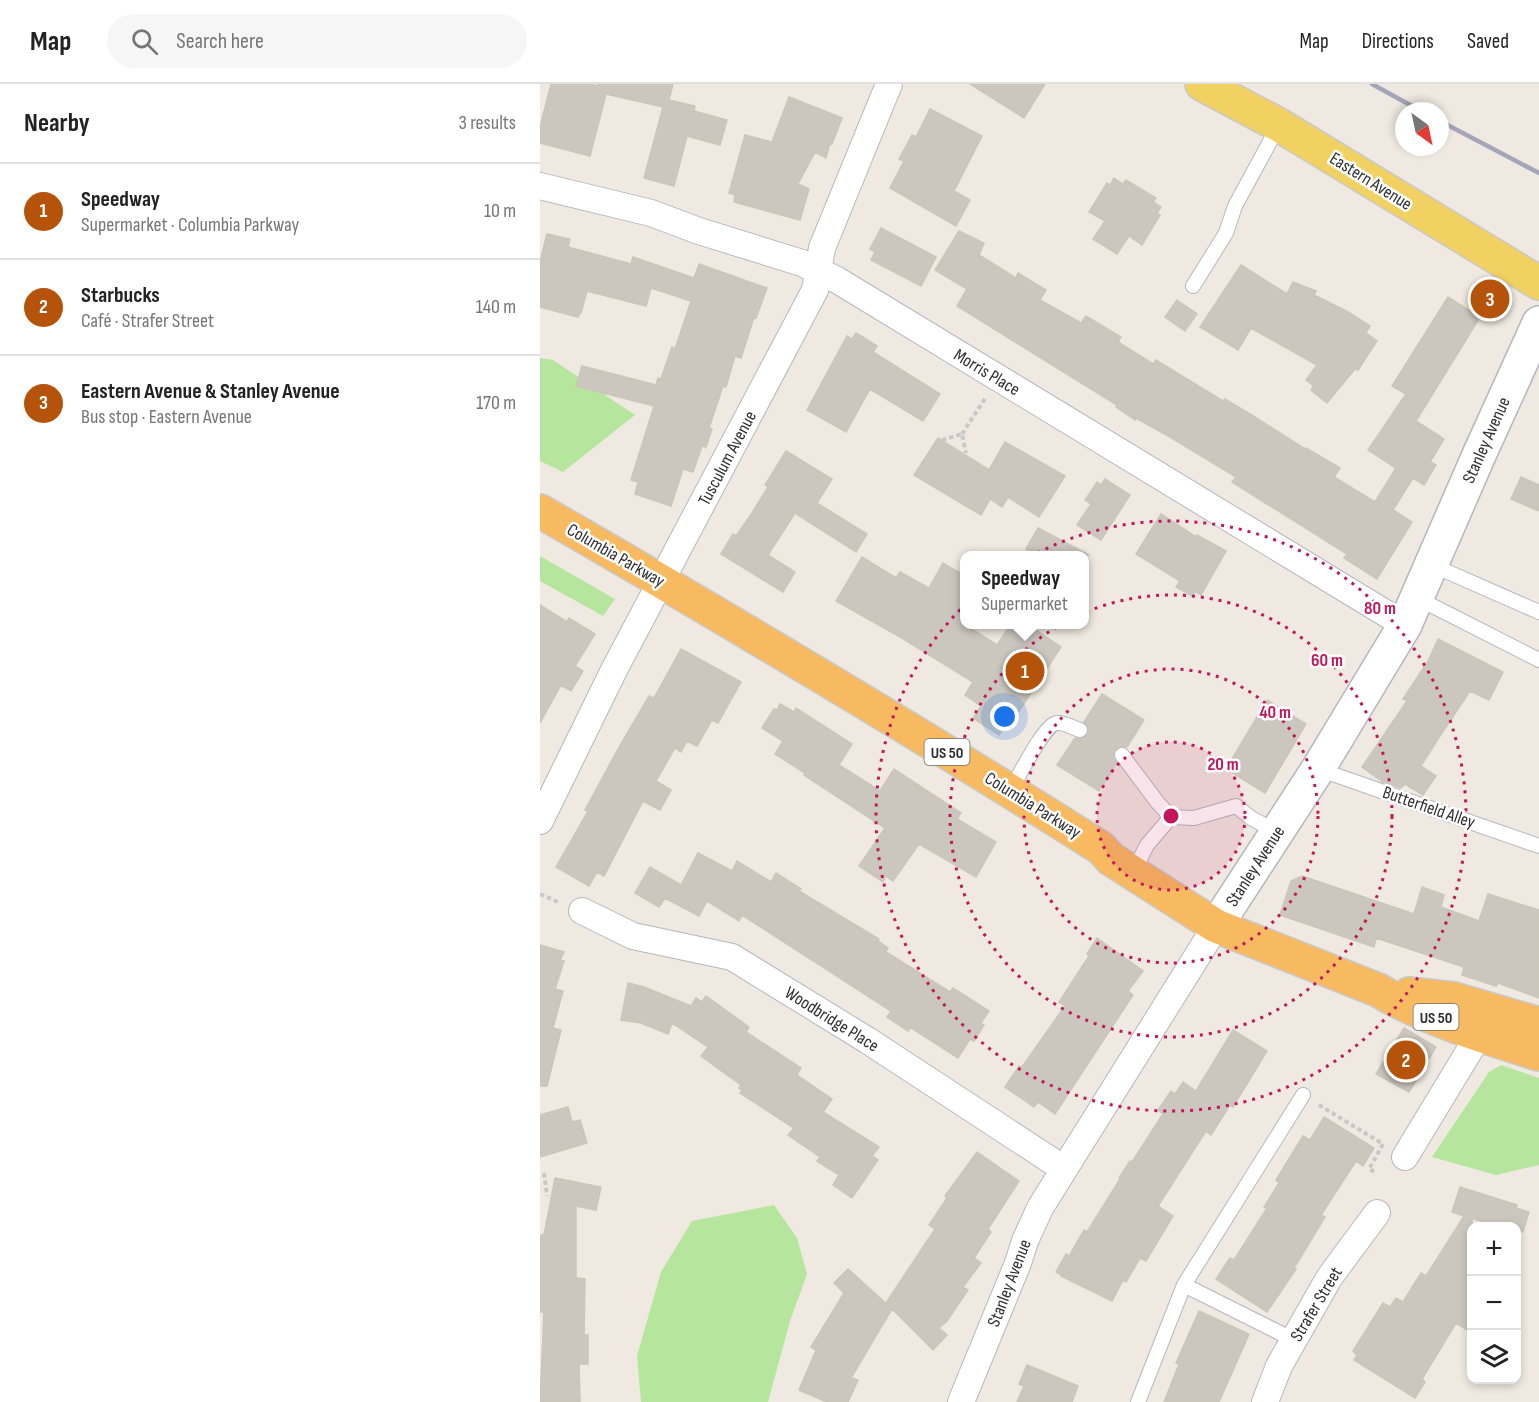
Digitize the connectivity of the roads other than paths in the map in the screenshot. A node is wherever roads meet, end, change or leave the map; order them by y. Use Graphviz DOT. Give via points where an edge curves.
graph roads {
  1 [pos="889,84"];
  2 [pos="1202,84"];
  3 [pos="1279,125"];
  4 [pos="540,186"];
  5 [pos="818,271"];
  6 [pos="1539,283"];
  7 [pos="1193,286"];
  8 [pos="1539,323"];
  9 [pos="540,511"];
  10 [pos="1432,565"];
  11 [pos="662,581"];
  12 [pos="1411,612"];
  13 [pos="1539,612"];
  14 [pos="1539,660"];
  15 [pos="1080,730"];
  16 [pos="1122,755"];
  17 [pos="1318,769"];
  18 [pos="1010,791"];
  19 [pos="1171,817"];
  20 [pos="540,821"];
  21 [pos="1277,832"];
  22 [pos="1539,846"];
  23 [pos="1133,873"];
  24 [pos="571,907"];
  25 [pos="1216,926"];
  26 [pos="1378,990"];
  27 [pos="1539,1024"];
  28 [pos="1479,1035"];
  29 [pos="1539,1054"];
  30 [pos="1303,1095"];
  31 [pos="1405,1157"];
  32 [pos="1064,1169"];
  33 [pos="1377,1213"];
  34 [pos="1184,1284"];
  35 [pos="1294,1340"];
  36 [pos="961,1402"];
  37 [pos="1138,1402"];
  38 [pos="1265,1402"];
  1 -- 5 [label="street, Tusculum Avenue" via="822,248"];
  2 -- 3 [label="main road, Eastern Avenue"];
  3 -- 6 [label="main road, Eastern Avenue"];
  3 -- 7 [label="lane" via="1235,206 1226,233"];
  4 -- 5 [label="street, Morris Place" via="651,213"];
  5 -- 11 [label="street, Tusculum Avenue" via="815,290"];
  5 -- 12 [label="street, Morris Place"];
  8 -- 10 [label="street, Stanley Avenue"];
  9 -- 11 [label="highway, Columbia Parkway / US 50"];
  10 -- 12 [label="street, Stanley Avenue"];
  10 -- 13 [label="lane"];
  11 -- 18 [label="highway, Columbia Parkway / US 50"];
  11 -- 20 [label="street, Tusculum Avenue"];
  12 -- 14 [label="lane"];
  12 -- 17 [label="street, Stanley Avenue"];
  15 -- 18 [label="lane" via="1058,722 1052,724"];
  16 -- 19 [label="lane"];
  17 -- 21 [label="street, Stanley Avenue"];
  17 -- 22 [label="lane, Butterfield Alley"];
  18 -- 23 [label="highway, Columbia Parkway / US 50" via="1101,848"];
  19 -- 21 [label="lane" via="1194,818 1236,806"];
  19 -- 23 [label="lane" via="1147,845"];
  21 -- 25 [label="street, Stanley Avenue"];
  23 -- 25 [label="highway, Columbia Parkway / US 50"];
  24 -- 32 [label="street, Woodbridge Place" via="633,936 732,957"];
  25 -- 26 [label="highway, Columbia Parkway / US 50"];
  25 -- 32 [label="street, Stanley Avenue"];
  26 -- 27 [label="highway, Columbia Parkway / US 50" via="1454,999"];
  26 -- 28 [label="highway, Columbia Parkway / US 50"];
  28 -- 29 [label="highway, Columbia Parkway / US 50"];
  28 -- 31 [label="street"];
  30 -- 34 [label="lane"];
  32 -- 36 [label="street, Stanley Avenue" via="1025,1241"];
  33 -- 35 [label="street, Strafer Street" via="1329,1278"];
  34 -- 35 [label="lane"];
  34 -- 37 [label="lane"];
  35 -- 38 [label="street, Strafer Street"];
}
